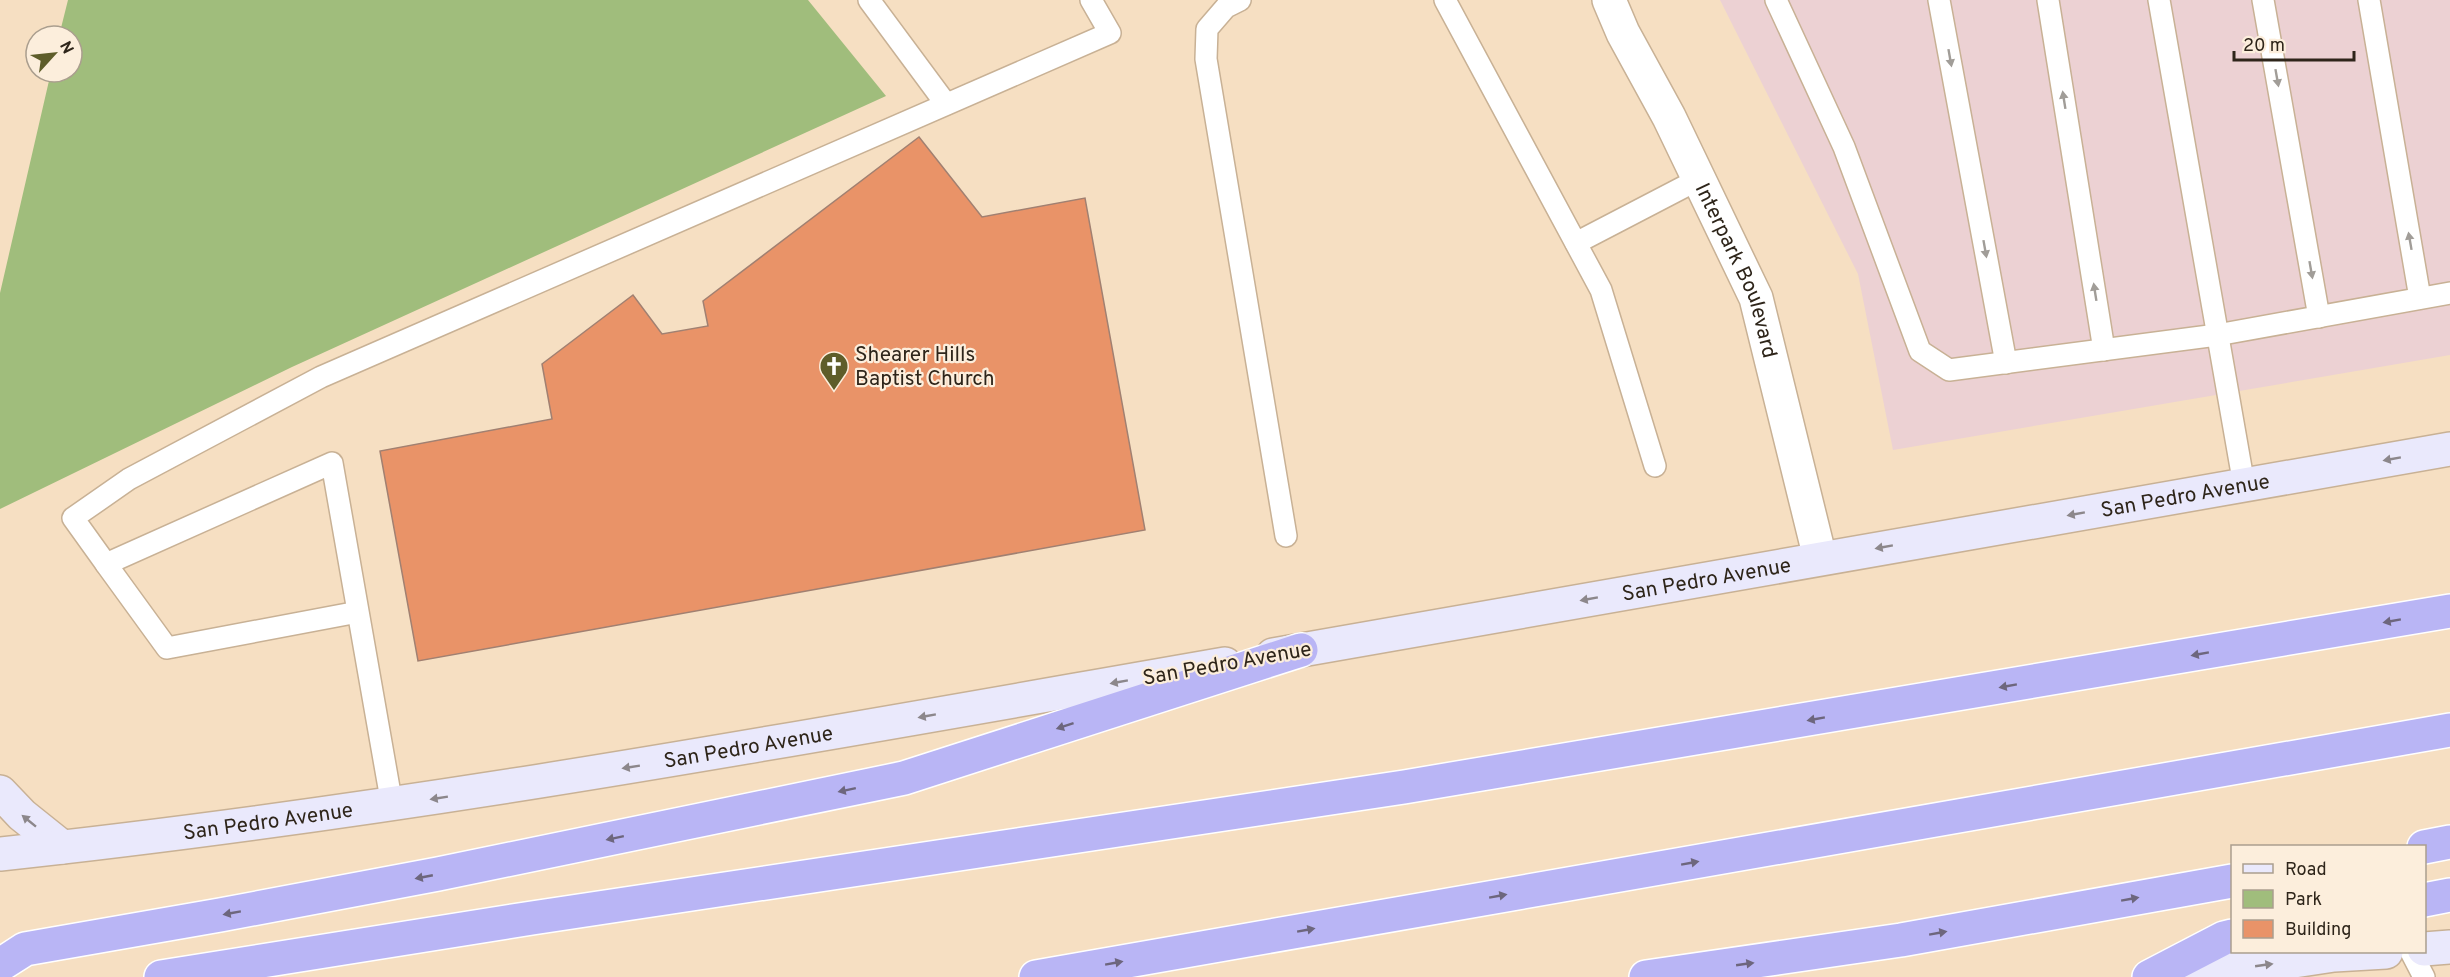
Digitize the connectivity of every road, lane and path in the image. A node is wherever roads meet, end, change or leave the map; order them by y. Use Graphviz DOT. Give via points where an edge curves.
graph roads {
  1 [pos="869,0"];
  2 [pos="1091,0"];
  3 [pos="1240,0"];
  4 [pos="1445,0"];
  5 [pos="1609,0"];
  6 [pos="1776,0"];
  7 [pos="1940,0"];
  8 [pos="2048,0"];
  9 [pos="2159,0"];
  10 [pos="2264,0"];
  11 [pos="2369,0"];
  12 [pos="946,104"];
  13 [pos="1699,179"];
  14 [pos="1576,243"];
  15 [pos="2450,293"];
  16 [pos="2420,298"];
  17 [pos="2319,317"];
  18 [pos="2217,335"];
  19 [pos="2104,350"];
  20 [pos="2006,363"];
  21 [pos="2450,449"];
  22 [pos="1655,466"];
  23 [pos="2244,485"];
  24 [pos="1286,536"];
  25 [pos="1820,558"];
  26 [pos="106,564"];
  27 [pos="2450,611"];
  28 [pos="357,612"];
  29 [pos="1301,650"];
  30 [pos="2450,730"];
  31 [pos="0,792"];
  32 [pos="392,805"];
  33 [pos="2450,842"];
  34 [pos="62,847"];
  35 [pos="2426,847"];
  36 [pos="0,854"];
  37 [pos="2231,881"];
  38 [pos="2450,895"];
  39 [pos="2426,900"];
  40 [pos="2231,936"];
  41 [pos="2450,948"];
  42 [pos="2426,949"];
  43 [pos="2378,953"];
  44 [pos="2412,953"];
  45 [pos="0,965"];
  46 [pos="2323,966"];
  47 [pos="161,977"];
  48 [pos="1036,977"];
  49 [pos="1646,977"];
  50 [pos="2149,977"];
  51 [pos="2186,977"];
  52 [pos="2424,977"];
  1 -- 12 [label="lane"];
  2 -- 12 [label="lane" via="1110,33"];
  3 -- 24 [label="lane" via="1226,7 1207,29 1206,59"];
  4 -- 14 [label="lane"];
  5 -- 13 [label="street, Interpark Boulevard"];
  6 -- 20 [label="lane" via="1844,147 1920,351 1949,370"];
  7 -- 20 [label="lane, one-way"];
  19 -- 8 [label="lane, one-way"];
  9 -- 18 [label="lane"];
  10 -- 17 [label="lane, one-way"];
  16 -- 11 [label="lane, one-way"];
  12 -- 26 [label="lane" via="321,377 129,479 73,518"];
  13 -- 14 [label="lane"];
  13 -- 25 [label="street, Interpark Boulevard" via="1756,298"];
  14 -- 22 [label="lane" via="1601,290"];
  15 -- 16 [label="lane"];
  16 -- 17 [label="lane"];
  17 -- 18 [label="lane"];
  18 -- 19 [label="lane"];
  18 -- 23 [label="lane"];
  19 -- 20 [label="lane"];
  21 -- 23 [label="main road, San Pedro Avenue, one-way"];
  23 -- 25 [label="main road, San Pedro Avenue, one-way"];
  25 -- 29 [label="main road, San Pedro Avenue, one-way"];
  26 -- 28 [label="lane" via="167,648"];
  26 -- 28 [label="lane" via="332,463"];
  27 -- 47 [label="highway, one-way" via="1416,786"];
  28 -- 32 [label="lane"];
  29 -- 32 [label="main road, San Pedro Avenue, one-way" via="645,765"];
  29 -- 45 [label="highway, one-way" via="904,778 438,874 25,949"];
  48 -- 30 [label="highway, one-way"];
  34 -- 31 [label="main road, one-way"];
  32 -- 34 [label="main road, San Pedro Avenue"];
  33 -- 35 [label="highway"];
  34 -- 36 [label="main road, San Pedro Avenue"];
  49 -- 37 [label="highway, one-way" via="1901,940"];
  38 -- 39 [label="highway"];
  40 -- 50 [label="highway"];
  41 -- 42 [label="main road"];
  43 -- 46 [label="main road"];
  44 -- 52 [label="lane"];
  51 -- 46 [label="main road, one-way"];
}
